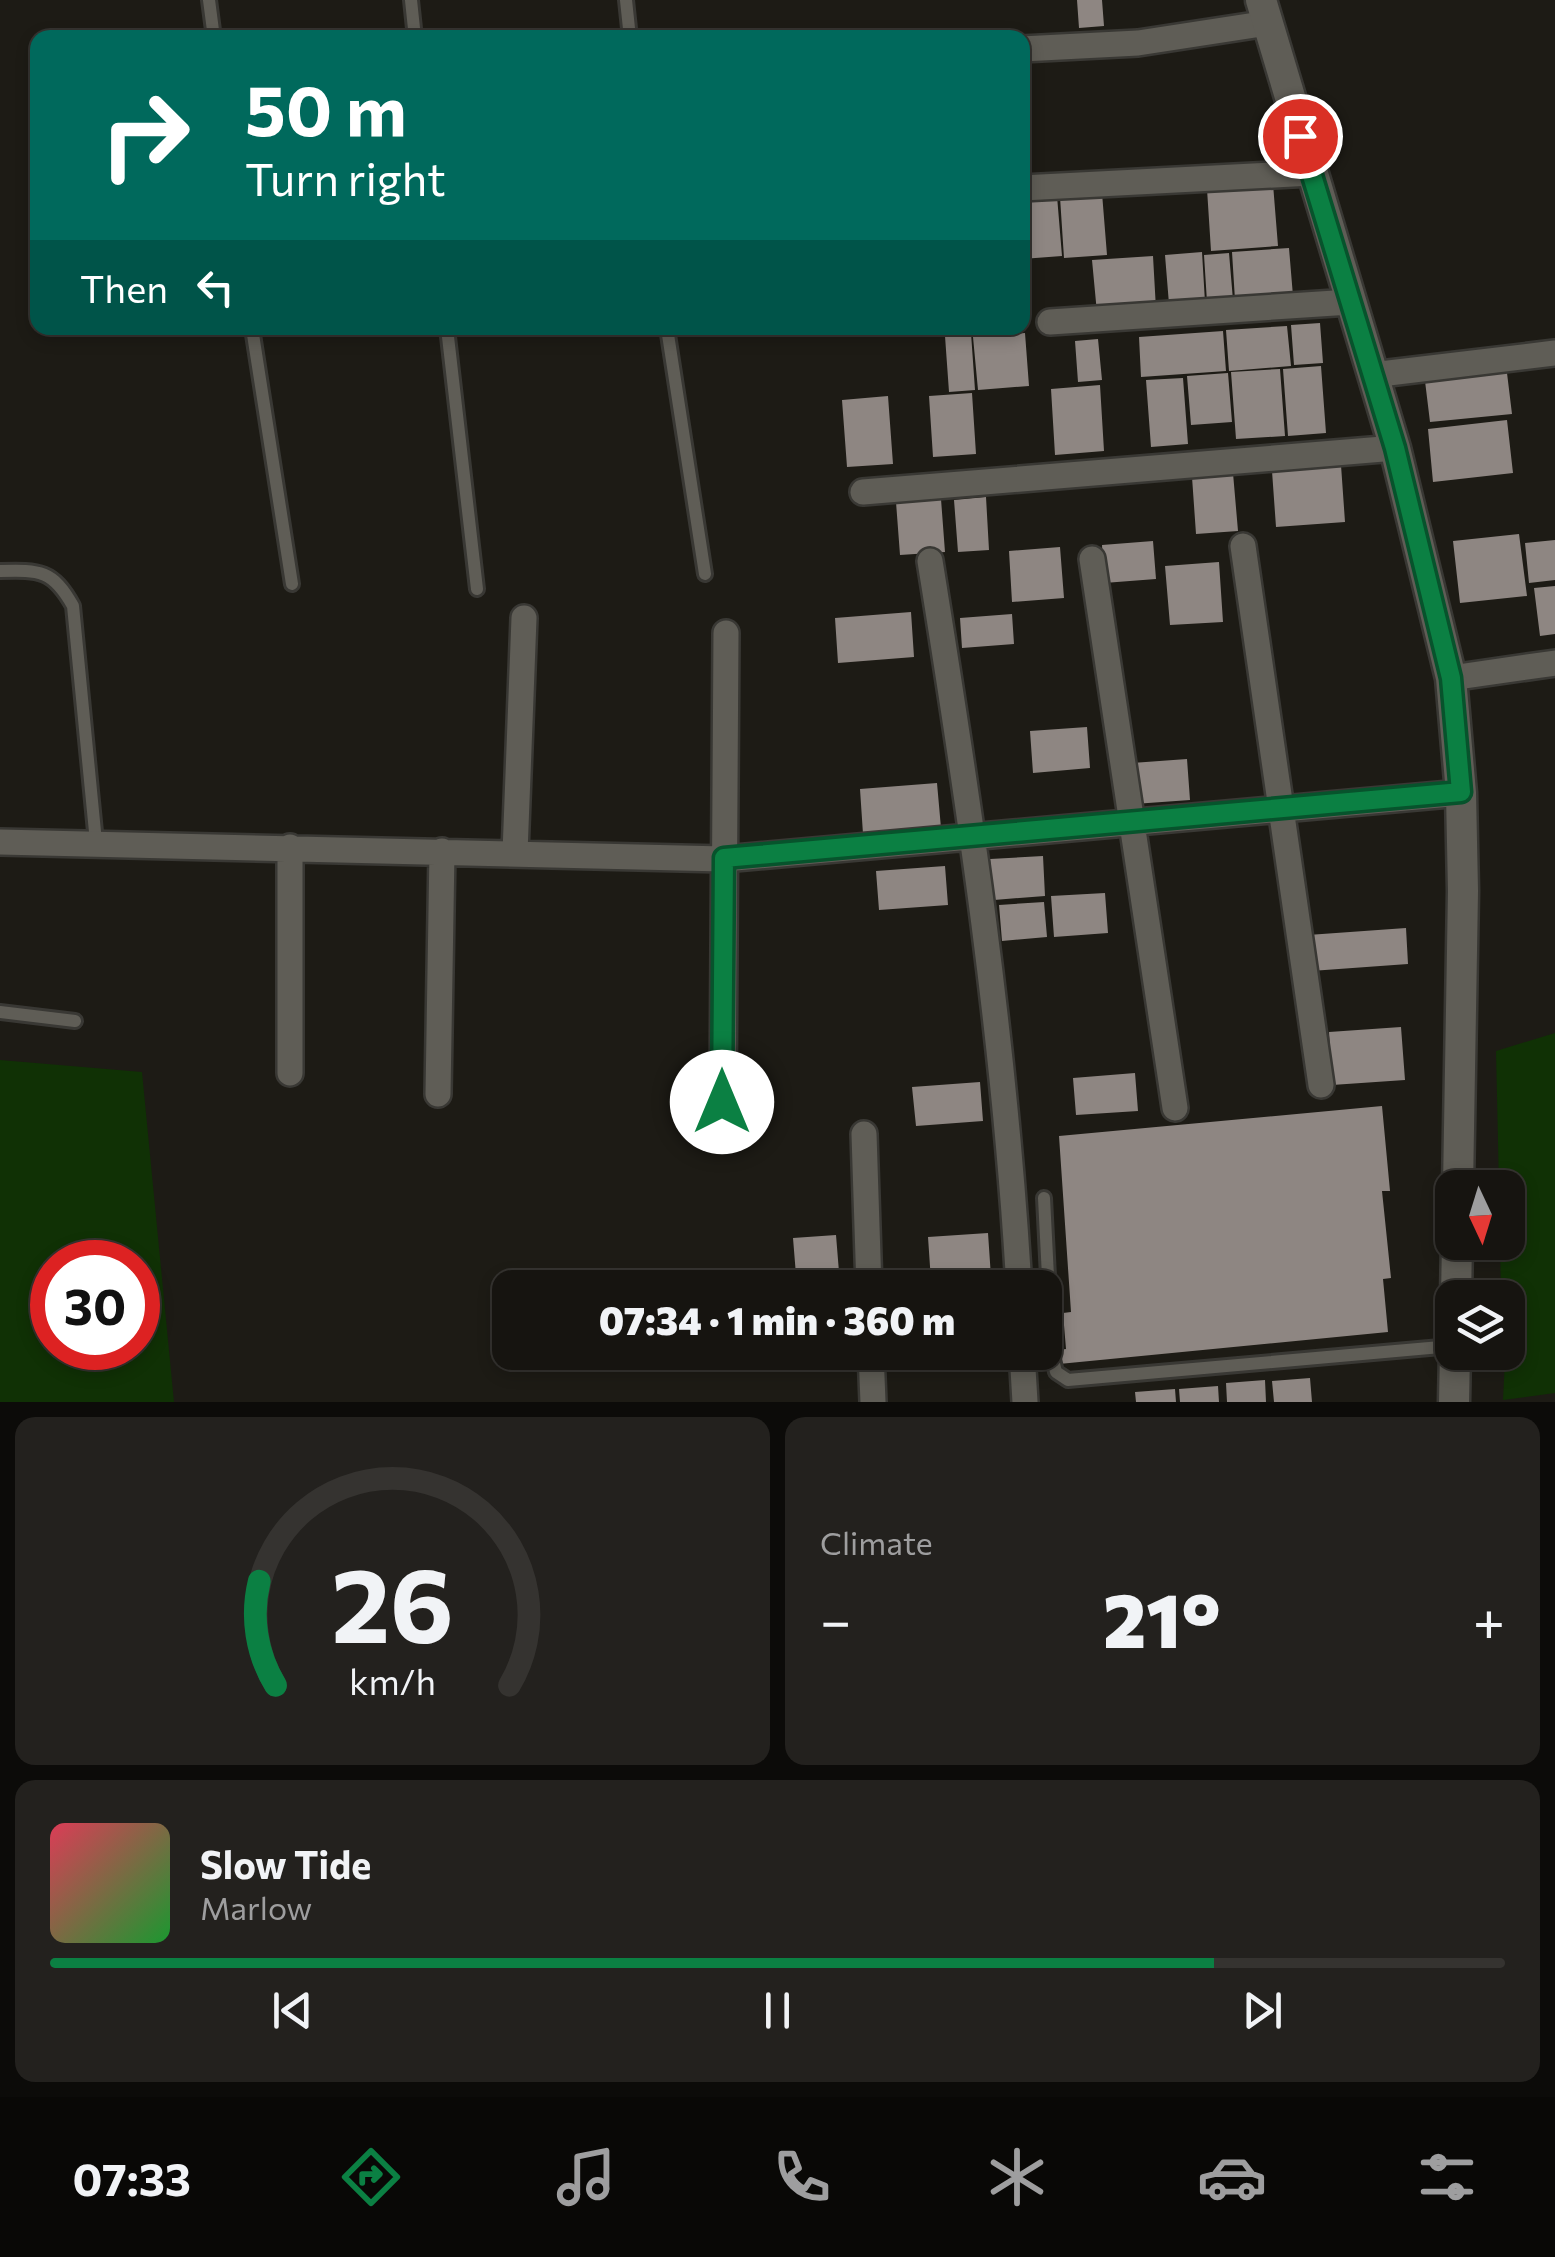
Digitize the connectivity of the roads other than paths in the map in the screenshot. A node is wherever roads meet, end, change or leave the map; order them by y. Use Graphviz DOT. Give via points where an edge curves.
graph roads {
  1 [pos="209,0"];
  2 [pos="411,0"];
  3 [pos="626,0"];
  4 [pos="1264,11"];
  5 [pos="213,30"];
  6 [pos="414,30"];
  7 [pos="629,30"];
  8 [pos="1030,49"];
  9 [pos="1311,173"];
  10 [pos="1030,188"];
  11 [pos="1350,302"];
  12 [pos="1050,322"];
  13 [pos="253,335"];
  14 [pos="448,335"];
  15 [pos="668,335"];
  16 [pos="1555,353"];
  17 [pos="1372,375"];
  18 [pos="1395,448"];
  19 [pos="863,492"];
  20 [pos="1243,546"];
  21 [pos="1092,559"];
  22 [pos="930,562"];
  23 [pos="0,572"];
  24 [pos="705,574"];
  25 [pos="292,584"];
  26 [pos="477,589"];
  27 [pos="524,618"];
  28 [pos="726,633"];
  29 [pos="1555,663"];
  30 [pos="1451,678"];
  31 [pos="1461,792"];
  32 [pos="1281,812"];
  33 [pos="1132,825"];
  34 [pos="975,838"];
  35 [pos="0,842"];
  36 [pos="96,842"];
  37 [pos="290,847"];
  38 [pos="442,851"];
  39 [pos="515,852"];
  40 [pos="724,858"];
  41 [pos="0,1012"];
  42 [pos="75,1021"];
  43 [pos="290,1073"];
  44 [pos="1321,1085"];
  45 [pos="438,1094"];
  46 [pos="722,1102"];
  47 [pos="1175,1108"];
  48 [pos="864,1134"];
  49 [pos="1458,1170"];
  50 [pos="1044,1198"];
  51 [pos="868,1270"];
  52 [pos="1017,1270"];
  53 [pos="1435,1351"];
  54 [pos="872,1370"];
  55 [pos="1023,1370"];
  56 [pos="1454,1370"];
  57 [pos="873,1402"];
  58 [pos="1025,1402"];
  59 [pos="1454,1402"];
  1 -- 5 [label="lane"];
  2 -- 6 [label="lane"];
  3 -- 7 [label="lane"];
  4 -- 8 [label="street" via="1138,42"];
  4 -- 9 [label="street"];
  9 -- 10 [label="street"];
  9 -- 11 [label="street"];
  11 -- 12 [label="street"];
  11 -- 17 [label="street"];
  13 -- 25 [label="lane"];
  14 -- 26 [label="lane"];
  15 -- 24 [label="lane"];
  16 -- 17 [label="street"];
  17 -- 18 [label="street"];
  18 -- 19 [label="street"];
  18 -- 30 [label="street"];
  20 -- 32 [label="street"];
  21 -- 33 [label="street"];
  22 -- 34 [label="street"];
  23 -- 36 [label="lane" via="32,570 59,580 74,606"];
  27 -- 39 [label="street"];
  28 -- 40 [label="street"];
  29 -- 30 [label="street"];
  30 -- 31 [label="street"];
  31 -- 32 [label="street"];
  31 -- 49 [label="street"];
  32 -- 33 [label="street"];
  32 -- 44 [label="street"];
  33 -- 34 [label="street"];
  33 -- 47 [label="street"];
  34 -- 40 [label="street"];
  34 -- 52 [label="street" via="1010,1120"];
  35 -- 36 [label="street"];
  36 -- 37 [label="street"];
  37 -- 38 [label="street"];
  37 -- 43 [label="street"];
  38 -- 39 [label="street"];
  38 -- 45 [label="street"];
  39 -- 40 [label="street"];
  40 -- 46 [label="street"];
  41 -- 42 [label="lane"];
  48 -- 51 [label="street"];
  50 -- 53 [label="lane" via="1052,1355 1056,1372 1068,1380"];
  54 -- 57 [label="street"];
  55 -- 58 [label="street"];
  56 -- 59 [label="street"];
}
